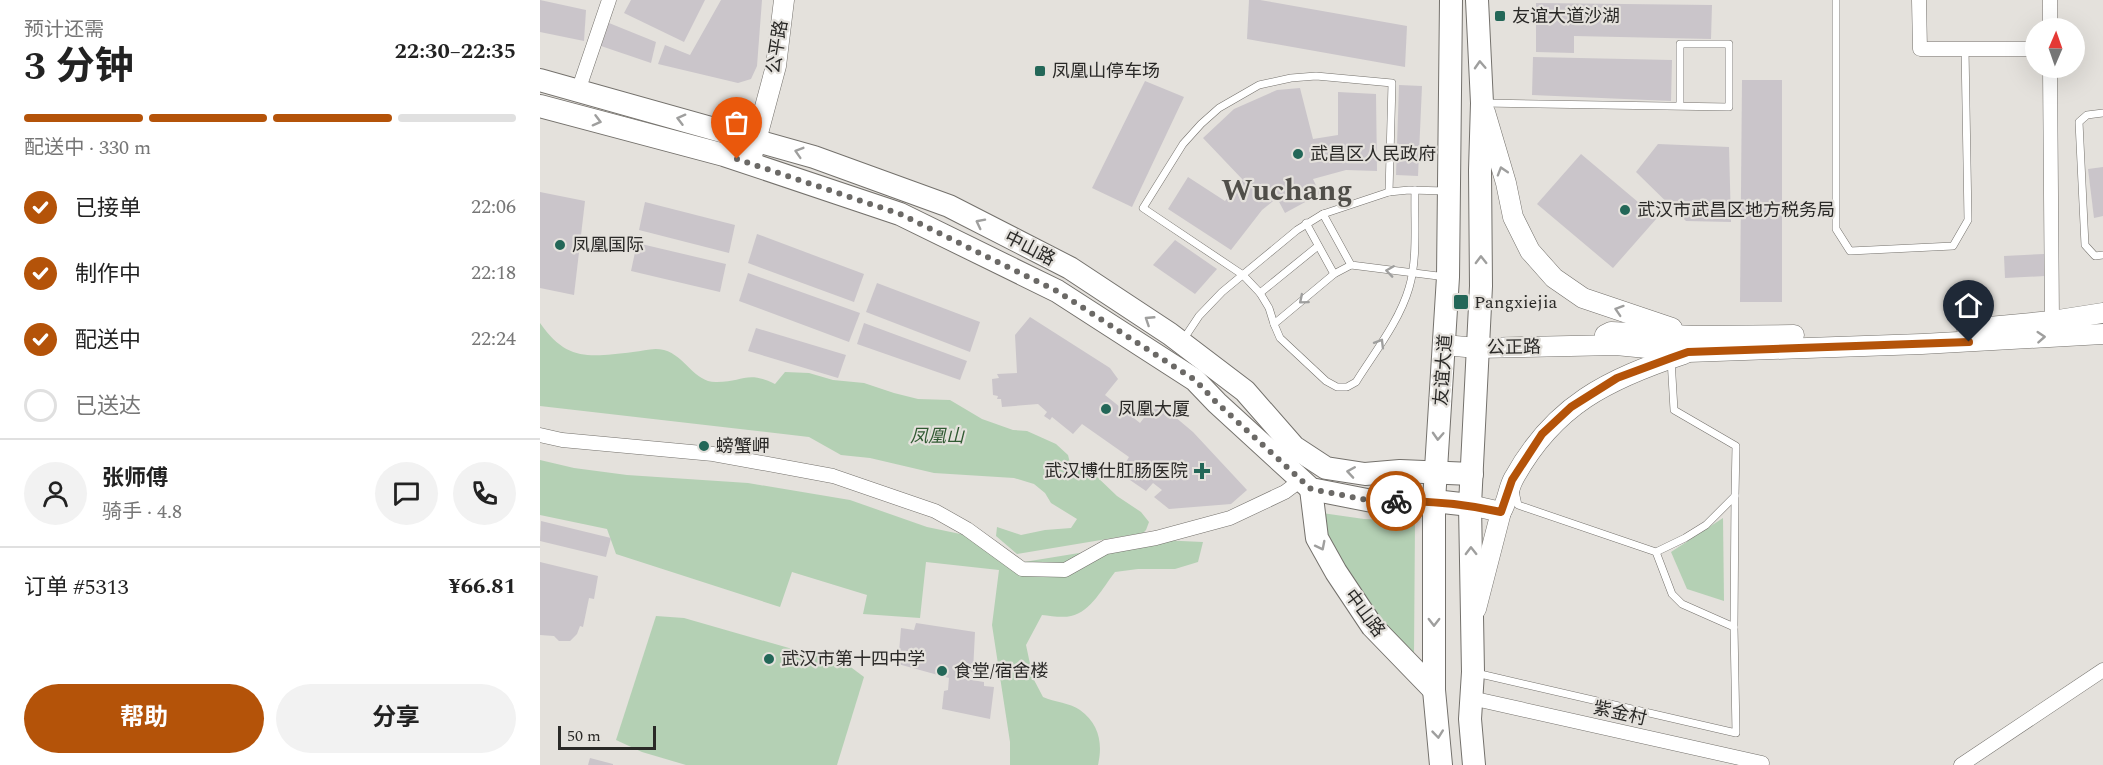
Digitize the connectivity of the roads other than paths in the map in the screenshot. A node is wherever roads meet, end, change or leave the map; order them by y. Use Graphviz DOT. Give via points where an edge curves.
graph roads {
  1 [pos="609,0"];
  2 [pos="784,0"];
  3 [pos="1451,0"];
  4 [pos="1477,0"];
  5 [pos="1836,0"];
  6 [pos="1919,0"];
  7 [pos="2050,0"];
  8 [pos="2050,18"];
  9 [pos="1965,49"];
  10 [pos="2025,49"];
  11 [pos="2050,78"];
  12 [pos="540,80"];
  13 [pos="578,91"];
  14 [pos="1482,102"];
  15 [pos="540,106"];
  16 [pos="1680,106"];
  17 [pos="2103,113"];
  18 [pos="757,140"];
  19 [pos="750,164"];
  20 [pos="1415,190"];
  21 [pos="1448,191"];
  22 [pos="1389,192"];
  23 [pos="1323,214"];
  24 [pos="1306,224"];
  25 [pos="1318,246"];
  26 [pos="2103,255"];
  27 [pos="1351,265"];
  28 [pos="1243,274"];
  29 [pos="1334,274"];
  30 [pos="1412,274"];
  31 [pos="1448,277"];
  32 [pos="1260,293"];
  33 [pos="2103,313"];
  34 [pos="2052,321"];
  35 [pos="1274,324"];
  36 [pos="2103,334"];
  37 [pos="1181,342"];
  38 [pos="1444,345"];
  39 [pos="1478,348"];
  40 [pos="1684,349"];
  41 [pos="540,435"];
  42 [pos="1436,472"];
  43 [pos="1472,474"];
  44 [pos="1512,480"];
  45 [pos="1306,484"];
  46 [pos="1735,496"];
  47 [pos="1434,501"];
  48 [pos="1470,505"];
  49 [pos="1501,512"];
  50 [pos="1656,552"];
  51 [pos="1472,624"];
  52 [pos="1734,627"];
  53 [pos="2103,670"];
  54 [pos="1473,672"];
  55 [pos="1434,697"];
  56 [pos="1471,698"];
  57 [pos="1762,763"];
  58 [pos="1441,765"];
  59 [pos="1474,765"];
  60 [pos="1961,765"];
  1 -- 13 [label="street"];
  2 -- 18 [label="main road, 公平路" via="776,66"];
  3 -- 21 [label="main road, 友谊大道"];
  14 -- 4 [label="main road, 友谊大道, one-way"];
  5 -- 9 [label="lane" via="1836,229 1850,251 1953,246 1968,220"];
  6 -- 9 [label="street" via="1920,49"];
  7 -- 8 [label="street"];
  9 -- 10 [label="street"];
  11 -- 34 [label="street"];
  12 -- 13 [label="main road, 中山路"];
  18 -- 13 [label="main road, 中山路, one-way"];
  14 -- 16 [label="lane"];
  39 -- 14 [label="main road, 友谊大道, one-way"];
  40 -- 14 [label="main road, one-way" via="1583,298 1554,278 1530,251 1513,217"];
  15 -- 19 [label="main road, 中山路, one-way"];
  16 -- 16 [label="lane" via="1729,107 1729,44 1680,44"];
  17 -- 26 [label="lane" via="2087,115 2079,122 2085,245 2095,256"];
  18 -- 19 [label="main road, 公平路"];
  37 -- 18 [label="main road, 中山路, one-way" via="1070,268 949,206"];
  19 -- 45 [label="main road, 中山路" via="900,214 1057,291 1195,380"];
  20 -- 21 [label="lane"];
  20 -- 22 [label="lane"];
  20 -- 30 [label="lane"];
  21 -- 31 [label="main road, 友谊大道"];
  22 -- 23 [label="lane"];
  22 -- 28 [label="lane" via="1392,82 1332,77 1291,78 1259,85 1219,108 1201,124 1183,144 1143,208"];
  23 -- 24 [label="lane"];
  23 -- 27 [label="lane"];
  24 -- 25 [label="lane"];
  24 -- 28 [label="lane"];
  25 -- 29 [label="lane"];
  25 -- 32 [label="lane"];
  27 -- 29 [label="lane"];
  30 -- 27 [label="lane, one-way"];
  28 -- 32 [label="lane"];
  28 -- 37 [label="lane" via="1212,302"];
  29 -- 35 [label="lane, one-way"];
  30 -- 31 [label="lane"];
  35 -- 30 [label="lane, one-way" via="1280,338 1317,374 1337,387 1347,387 1356,382 1396,317"];
  31 -- 38 [label="main road, 友谊大道"];
  32 -- 35 [label="lane"];
  33 -- 34 [label="main road"];
  34 -- 40 [label="main road"];
  40 -- 36 [label="main road, one-way" via="1922,344"];
  42 -- 37 [label="main road, 中山路, one-way" via="1365,474 1326,468 1294,447 1245,391"];
  38 -- 39 [label="main road, 公正路"];
  38 -- 42 [label="main road, 友谊大道, one-way"];
  39 -- 40 [label="main road, 公正路" via="1584,346 1611,332"];
  39 -- 43 [label="main road, 友谊大道"];
  40 -- 44 [label="main road" via="1617,378 1571,407 1542,434"];
  40 -- 46 [label="lane" via="1674,410 1736,446"];
  41 -- 45 [label="street" via="713,454 833,476 935,511 1022,569 1065,570 1106,547 1230,518"];
  42 -- 43 [label="main road, 中山路"];
  42 -- 47 [label="main road, 友谊大道"];
  43 -- 48 [label="main road, 友谊大道"];
  44 -- 49 [label="main road"];
  44 -- 50 [label="lane" via="1518,506"];
  45 -- 47 [label="main road" via="1372,501"];
  45 -- 55 [label="main road, 中山路, one-way" via="1317,538 1336,572 1372,626"];
  46 -- 50 [label="lane" via="1706,525"];
  46 -- 52 [label="lane"];
  47 -- 48 [label="main road"];
  47 -- 55 [label="main road, 友谊大道, one-way"];
  48 -- 49 [label="main road"];
  51 -- 48 [label="main road, 友谊大道, one-way"];
  49 -- 51 [label="main road"];
  50 -- 52 [label="lane" via="1672,594 1682,604"];
  51 -- 54 [label="main road, 友谊大道"];
  52 -- 54 [label="lane" via="1736,733"];
  53 -- 60 [label="street"];
  54 -- 56 [label="main road"];
  55 -- 58 [label="main road, one-way"];
  56 -- 57 [label="street, 紫金村"];
  56 -- 59 [label="main road"];
}
